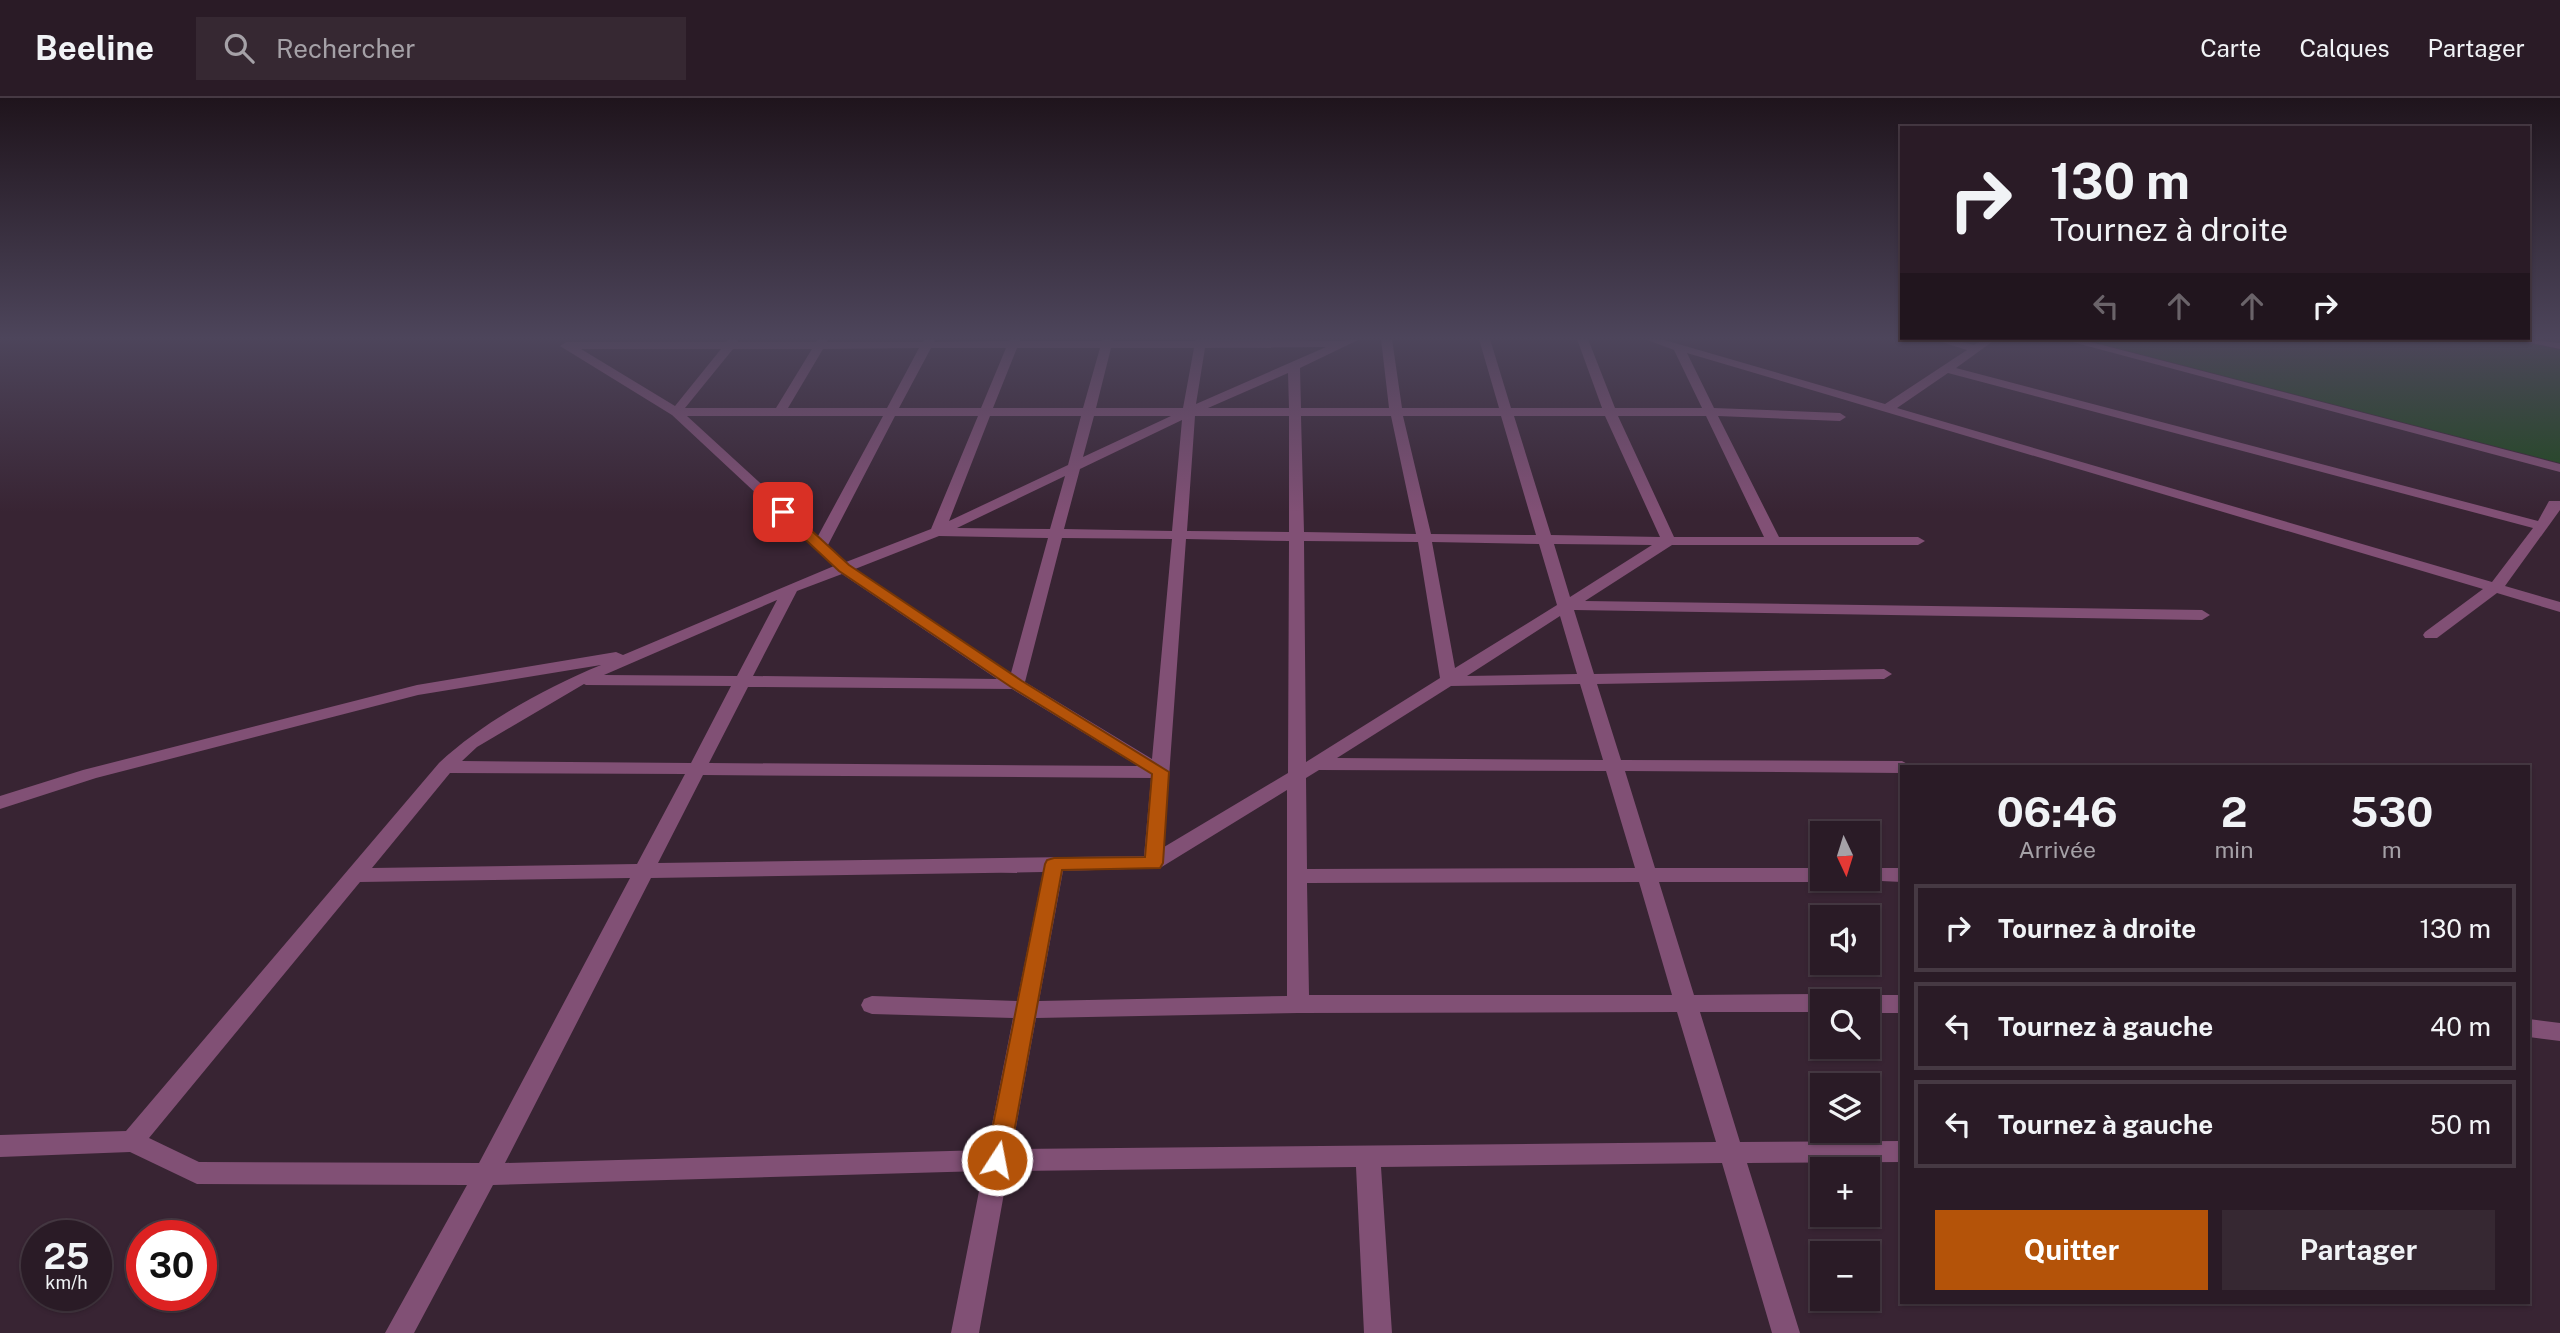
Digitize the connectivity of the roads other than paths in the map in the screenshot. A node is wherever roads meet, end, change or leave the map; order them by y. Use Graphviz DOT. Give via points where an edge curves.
graph roads {
  1 [pos="651,397"];
  2 [pos="689,397"];
  3 [pos="789,397"];
  4 [pos="899,397"];
  5 [pos="992,397"];
  6 [pos="1093,397"];
  7 [pos="1191,397"];
  8 [pos="1226,397"];
  9 [pos="1295,397"];
  10 [pos="1394,397"];
  11 [pos="1501,397"];
  12 [pos="1604,397"];
  13 [pos="1702,397"];
  14 [pos="1840,397"];
  15 [pos="1905,397"];
  16 [pos="2051,397"];
  17 [pos="2287,397"];
  18 [pos="1885,410"];
  19 [pos="676,412"];
  20 [pos="780,412"];
  21 [pos="891,412"];
  22 [pos="986,412"];
  23 [pos="1089,412"];
  24 [pos="1189,412"];
  25 [pos="1295,412"];
  26 [pos="1396,412"];
  27 [pos="1506,412"];
  28 [pos="1610,412"];
  29 [pos="1710,412"];
  30 [pos="1840,416"];
  31 [pos="1074,467"];
  32 [pos="2560,468"];
  33 [pos="2560,506"];
  34 [pos="2542,526"];
  35 [pos="937,532"];
  36 [pos="1056,533"];
  37 [pos="1179,534"];
  38 [pos="1298,536"];
  39 [pos="1423,536"];
  40 [pos="1545,538"];
  41 [pos="1773,540"];
  42 [pos="1669,541"];
  43 [pos="1918,541"];
  44 [pos="820,545"];
  45 [pos="844,568"];
  46 [pos="791,588"];
  47 [pos="2496,588"];
  48 [pos="1565,605"];
  49 [pos="2560,607"];
  50 [pos="2202,614"];
  51 [pos="2431,635"];
  52 [pos="641,652"];
  53 [pos="1884,674"];
  54 [pos="1587,679"];
  55 [pos="579,680"];
  56 [pos="1449,681"];
  57 [pos="743,682"];
  58 [pos="1016,684"];
  59 [pos="1316,764"];
  60 [pos="1614,766"];
  61 [pos="1900,766"];
  62 [pos="445,767"];
  63 [pos="697,769"];
  64 [pos="1161,772"];
  65 [pos="1295,778"];
  66 [pos="0,803"];
  67 [pos="1153,863"];
  68 [pos="1054,864"];
  69 [pos="644,871"];
  70 [pos="355,875"];
  71 [pos="1880,875"];
  72 [pos="1900,875"];
  73 [pos="1296,876"];
  74 [pos="1647,876"];
  75 [pos="1810,876"];
  76 [pos="1686,1003"];
  77 [pos="1810,1003"];
  78 [pos="1298,1004"];
  79 [pos="1880,1004"];
  80 [pos="1900,1004"];
  81 [pos="872,1005"];
  82 [pos="1026,1010"];
  83 [pos="2530,1028"];
  84 [pos="2560,1032"];
  85 [pos="132,1141"];
  86 [pos="0,1146"];
  87 [pos="1900,1151"];
  88 [pos="1732,1153"];
  89 [pos="1368,1156"];
  90 [pos="997,1160"];
  91 [pos="486,1174"];
  92 [pos="399,1333"];
  93 [pos="965,1333"];
  94 [pos="1378,1333"];
  95 [pos="1786,1333"];
  1 -- 19 [label="street"];
  2 -- 19 [label="street"];
  3 -- 20 [label="street"];
  4 -- 21 [label="street"];
  5 -- 22 [label="street"];
  6 -- 23 [label="street"];
  7 -- 24 [label="street"];
  8 -- 24 [label="street"];
  9 -- 25 [label="street"];
  10 -- 26 [label="street"];
  11 -- 27 [label="street"];
  12 -- 28 [label="street"];
  13 -- 29 [label="street"];
  14 -- 18 [label="street"];
  15 -- 18 [label="street"];
  16 -- 34 [label="street"];
  17 -- 32 [label="street"];
  18 -- 47 [label="street"];
  19 -- 20 [label="street"];
  19 -- 44 [label="street"];
  20 -- 21 [label="street"];
  21 -- 22 [label="street"];
  21 -- 44 [label="street"];
  22 -- 23 [label="street"];
  22 -- 35 [label="street"];
  23 -- 24 [label="street"];
  23 -- 31 [label="street"];
  24 -- 25 [label="street"];
  24 -- 31 [label="street"];
  24 -- 37 [label="street"];
  25 -- 26 [label="street"];
  25 -- 38 [label="street"];
  26 -- 27 [label="street"];
  26 -- 39 [label="street"];
  27 -- 28 [label="street"];
  27 -- 40 [label="street"];
  28 -- 29 [label="street"];
  28 -- 42 [label="street"];
  29 -- 30 [label="street"];
  29 -- 41 [label="street"];
  31 -- 35 [label="street"];
  31 -- 36 [label="street"];
  33 -- 34 [label="street" via="2554,504"];
  34 -- 47 [label="street"];
  35 -- 36 [label="street"];
  35 -- 45 [label="street"];
  36 -- 37 [label="street"];
  36 -- 58 [label="street"];
  37 -- 38 [label="street"];
  37 -- 64 [label="street"];
  38 -- 39 [label="street"];
  38 -- 65 [label="street"];
  39 -- 40 [label="street"];
  39 -- 56 [label="street"];
  40 -- 42 [label="street"];
  40 -- 48 [label="street"];
  41 -- 42 [label="street"];
  41 -- 43 [label="street"];
  42 -- 48 [label="street"];
  44 -- 45 [label="street"];
  45 -- 46 [label="street"];
  45 -- 58 [label="street"];
  46 -- 52 [label="street"];
  46 -- 57 [label="street"];
  47 -- 49 [label="street"];
  47 -- 51 [label="street"];
  48 -- 50 [label="street"];
  48 -- 54 [label="street"];
  48 -- 56 [label="street"];
  52 -- 55 [label="street"];
  52 -- 66 [label="street" via="417,690 90,774"];
  53 -- 54 [label="street"];
  54 -- 56 [label="street"];
  54 -- 60 [label="street"];
  55 -- 57 [label="street"];
  55 -- 62 [label="street" via="471,743"];
  56 -- 59 [label="street"];
  57 -- 58 [label="street"];
  57 -- 63 [label="street"];
  58 -- 64 [label="street"];
  59 -- 60 [label="street"];
  59 -- 65 [label="street"];
  60 -- 61 [label="street"];
  60 -- 74 [label="street"];
  62 -- 63 [label="street"];
  62 -- 70 [label="street"];
  63 -- 64 [label="street"];
  63 -- 69 [label="street"];
  64 -- 67 [label="street"];
  65 -- 67 [label="street"];
  65 -- 73 [label="street"];
  67 -- 68 [label="street"];
  68 -- 69 [label="street"];
  68 -- 82 [label="street"];
  69 -- 70 [label="street"];
  69 -- 91 [label="street"];
  70 -- 85 [label="street"];
  71 -- 72 [label="street"];
  73 -- 74 [label="street"];
  73 -- 78 [label="street"];
  74 -- 75 [label="street"];
  74 -- 76 [label="street"];
  76 -- 77 [label="street"];
  76 -- 78 [label="street"];
  76 -- 88 [label="street"];
  78 -- 82 [label="street"];
  79 -- 80 [label="street"];
  81 -- 82 [label="street"];
  82 -- 90 [label="street"];
  83 -- 84 [label="street"];
  85 -- 86 [label="street"];
  85 -- 91 [label="street" via="197,1173"];
  87 -- 88 [label="street"];
  88 -- 89 [label="street"];
  88 -- 95 [label="street"];
  89 -- 90 [label="street"];
  89 -- 94 [label="street"];
  90 -- 91 [label="street"];
  90 -- 93 [label="street"];
  91 -- 92 [label="street"];
}
